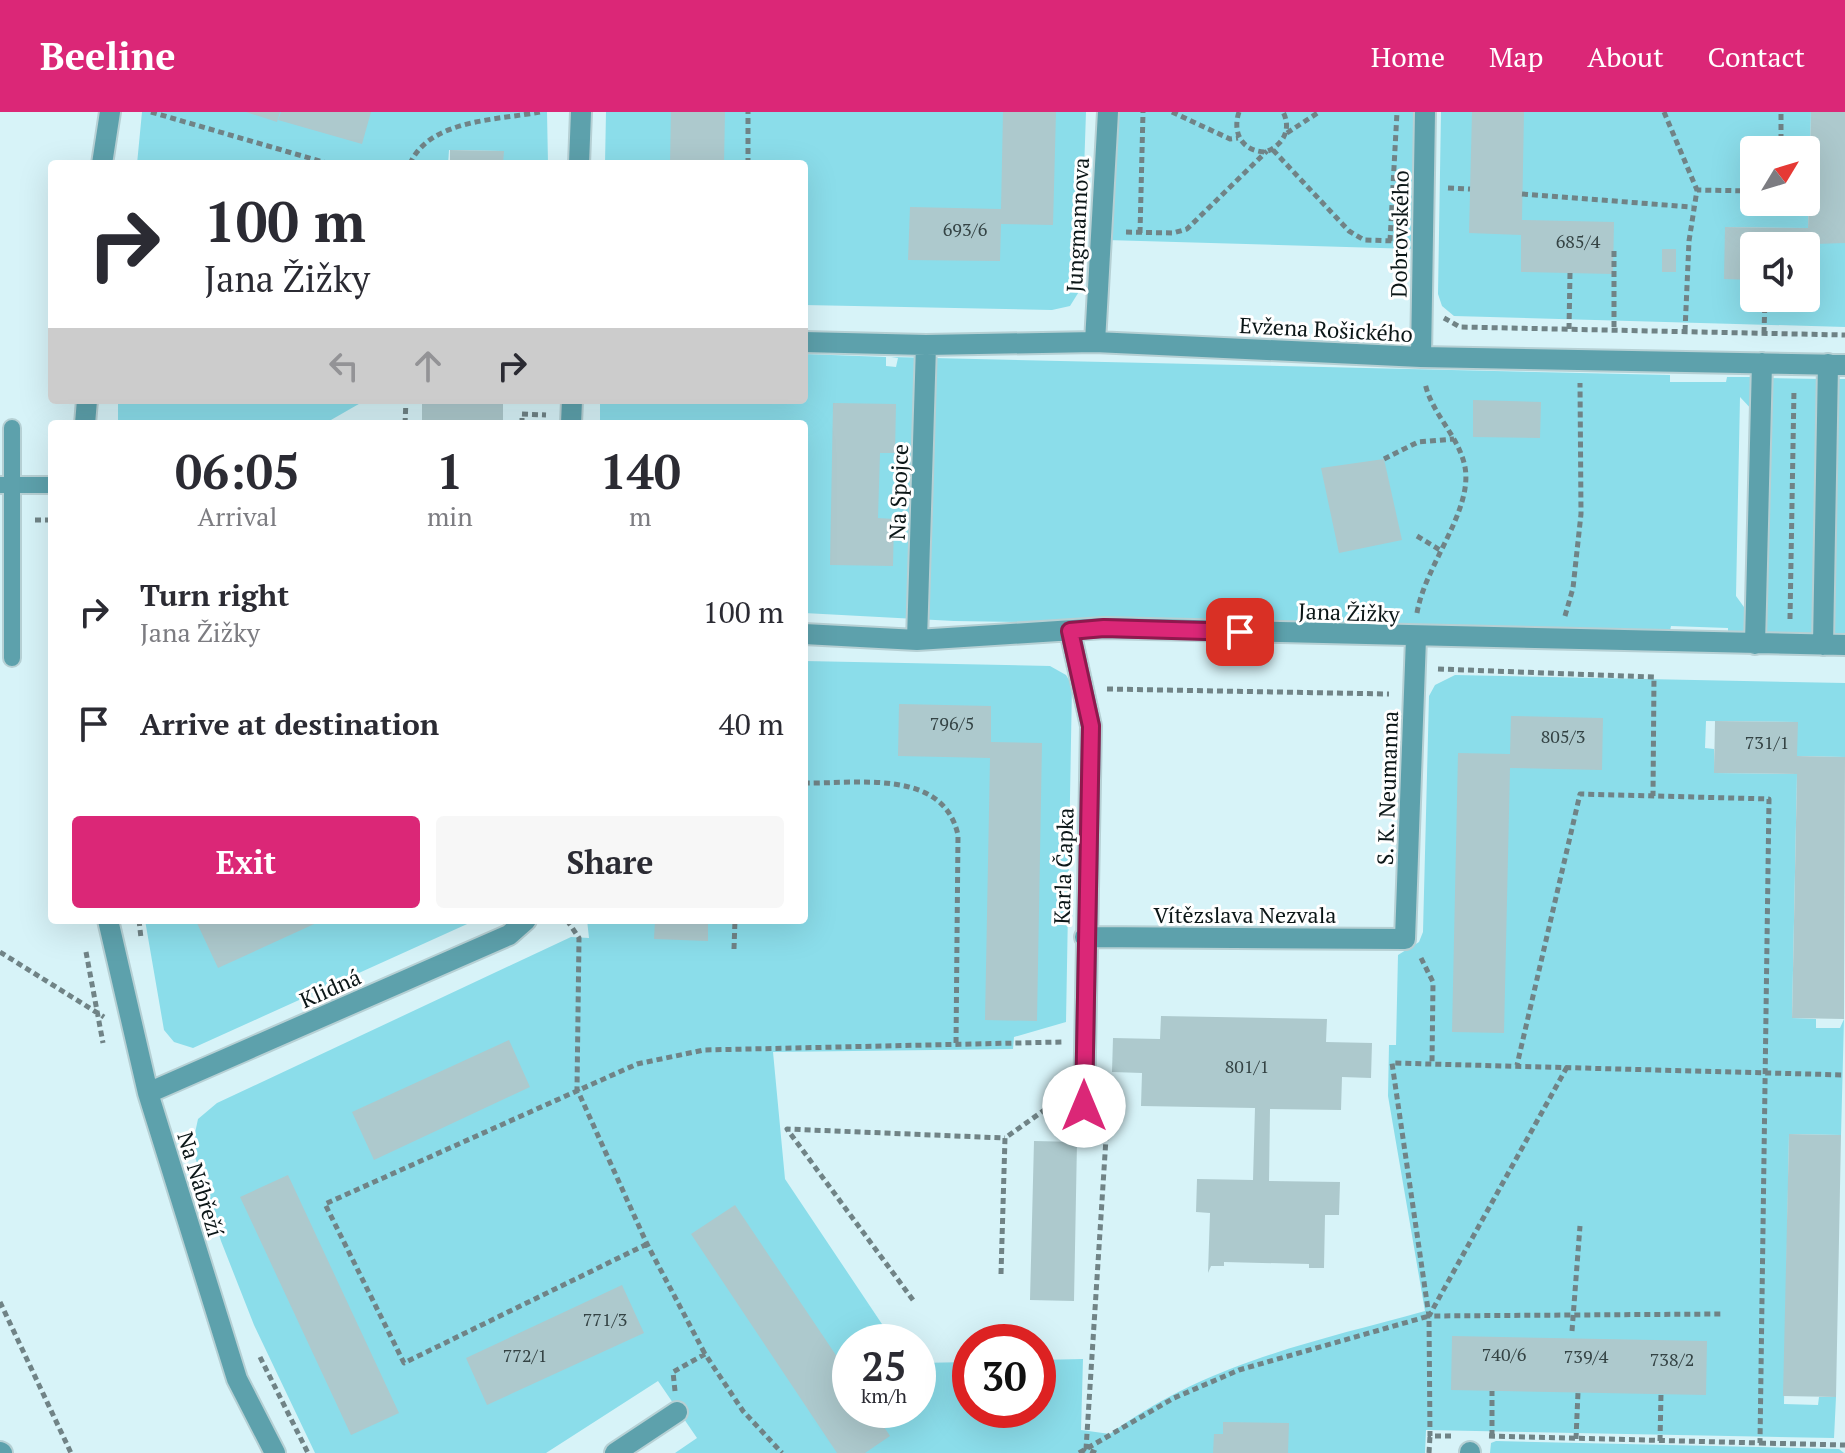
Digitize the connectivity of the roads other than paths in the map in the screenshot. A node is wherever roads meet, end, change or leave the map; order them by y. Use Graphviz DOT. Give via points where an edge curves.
graph roads {
  1 [pos="110,112"];
  2 [pos="581,112"];
  3 [pos="1108,112"];
  4 [pos="1425,112"];
  5 [pos="103,160"];
  6 [pos="579,160"];
  7 [pos="808,342"];
  8 [pos="1095,342"];
  9 [pos="926,345"];
  10 [pos="1421,357"];
  11 [pos="1762,363"];
  12 [pos="1836,365"];
  13 [pos="12,428"];
  14 [pos="7,485"];
  15 [pos="48,485"];
  16 [pos="1070,631"];
  17 [pos="808,634"];
  18 [pos="1416,638"];
  19 [pos="917,640"];
  20 [pos="1755,644"];
  21 [pos="1823,645"];
  22 [pos="1845,645"];
  23 [pos="12,658"];
  24 [pos="109,924"];
  25 [pos="521,924"];
  26 [pos="1085,937"];
  27 [pos="1405,939"];
  28 [pos="148,1093"];
  29 [pos="1075,1100"];
  30 [pos="677,1412"];
  31 [pos="275,1453"];
  32 [pos="615,1453"];
  1 -- 5 [label="street"];
  2 -- 6 [label="street"];
  3 -- 8 [label="street, Jungmannova"];
  4 -- 10 [label="street, Dobrovského"];
  7 -- 9 [label="street, Evžena Rošického"];
  8 -- 9 [label="street, Evžena Rošického"];
  8 -- 10 [label="street, Evžena Rošického"];
  9 -- 19 [label="street, Na Spojce"];
  10 -- 11 [label="street, Evžena Rošického"];
  11 -- 12 [label="street, Evžena Rošického"];
  11 -- 20 [label="street"];
  12 -- 21 [label="street"];
  13 -- 14 [label="lane"];
  14 -- 15 [label="lane"];
  14 -- 23 [label="lane"];
  16 -- 18 [label="street, Jana Žižky"];
  16 -- 19 [label="street, Jana Žižky"];
  16 -- 26 [label="street, Karla Čapka" via="1091,726"];
  17 -- 19 [label="street, Jana Žižky"];
  18 -- 20 [label="street, Jana Žižky"];
  18 -- 27 [label="street, S. K. Neumanna"];
  20 -- 21 [label="street, Jana Žižky"];
  21 -- 22 [label="street, Jana Žižky"];
  24 -- 28 [label="street, Na Nábřeží"];
  25 -- 28 [label="street, Klidná" via="509,935"];
  26 -- 27 [label="street, Vítězslava Nezvala"];
  26 -- 29 [label="street, Karla Čapka"];
  28 -- 31 [label="street, Na Nábřeží" via="237,1379"];
  30 -- 32 [label="street"];
}
